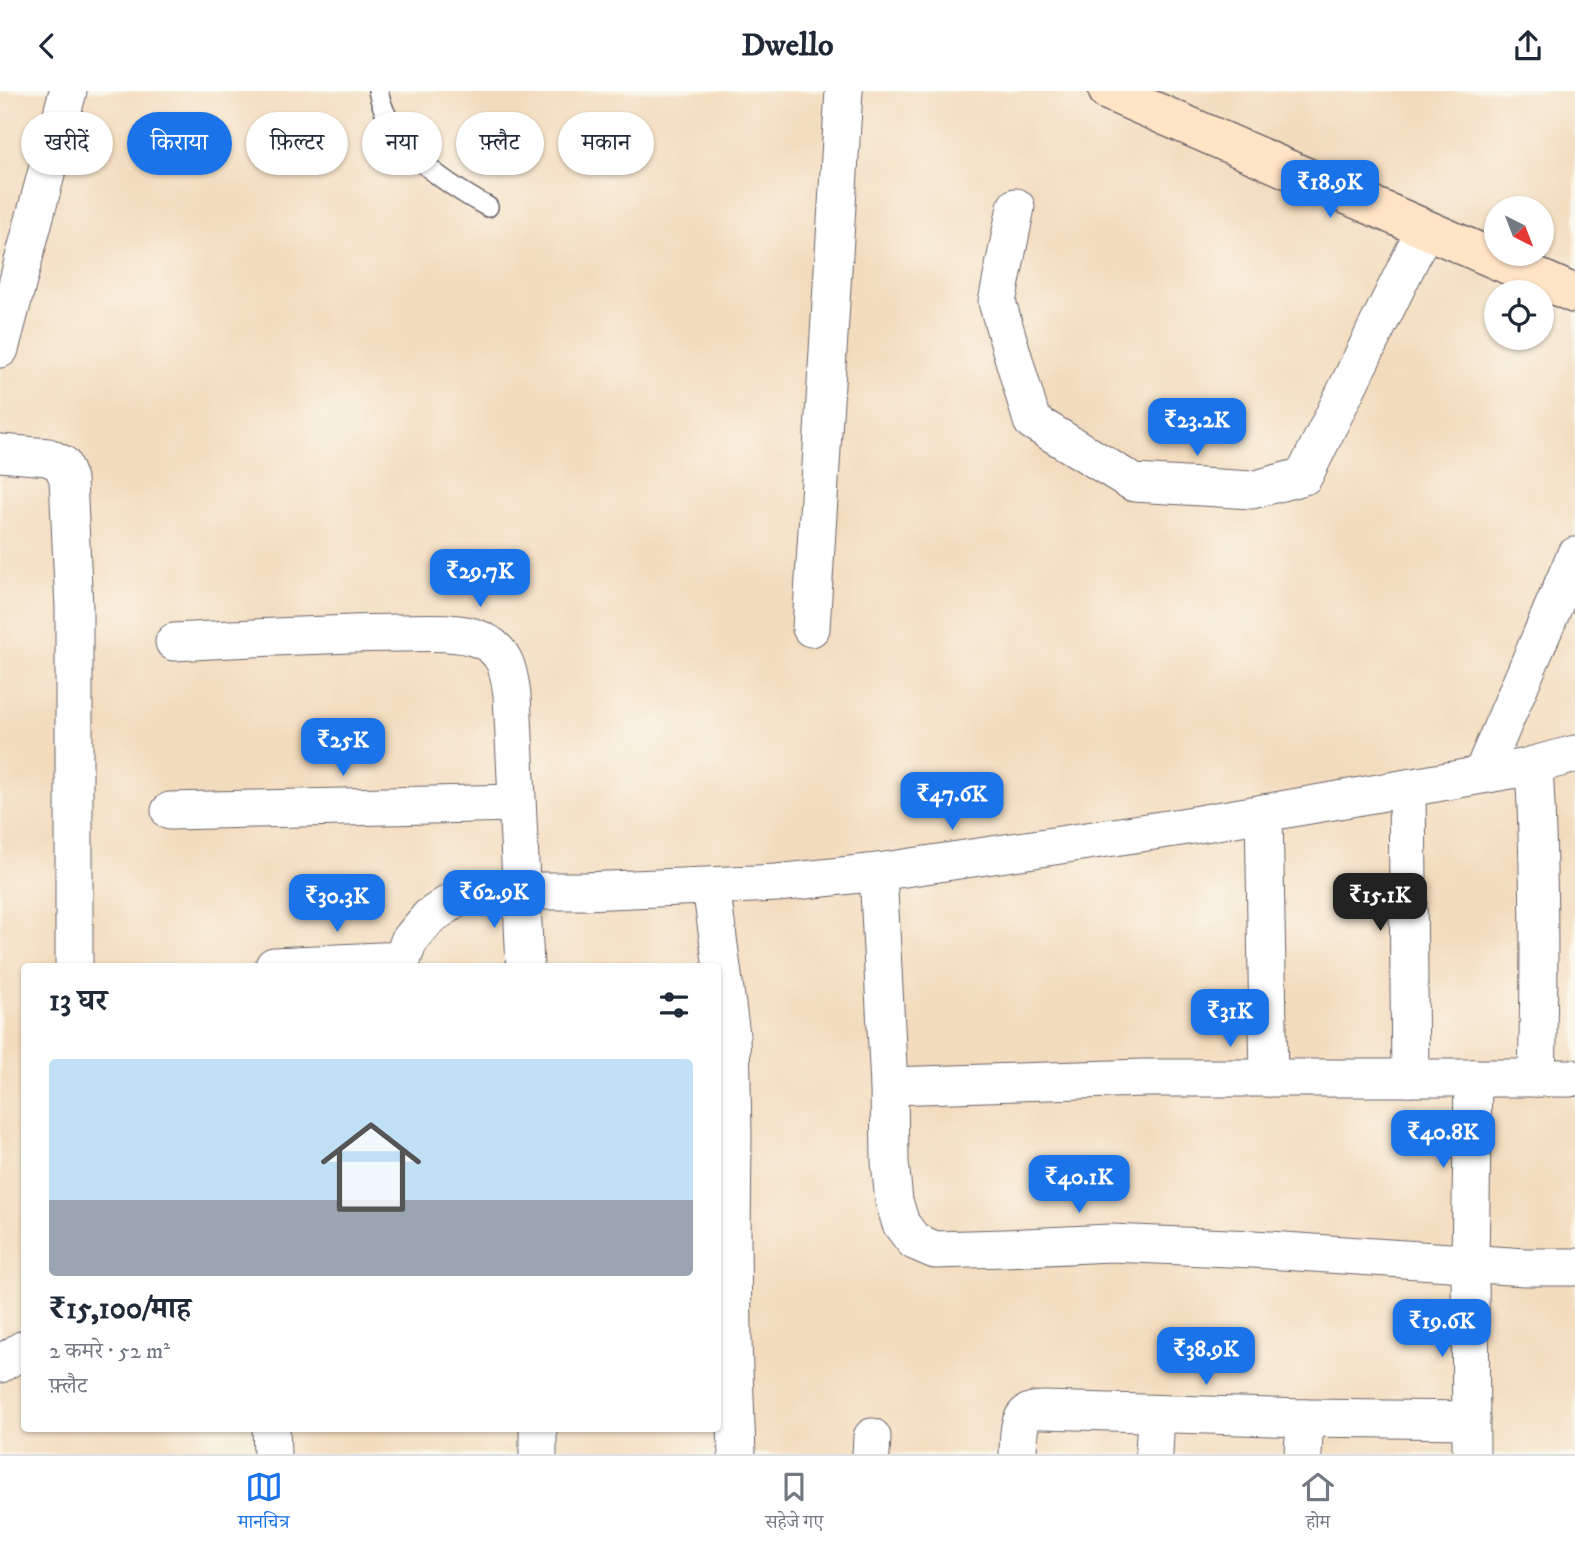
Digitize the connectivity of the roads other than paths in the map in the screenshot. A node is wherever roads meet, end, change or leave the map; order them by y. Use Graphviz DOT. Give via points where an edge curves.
graph roads {
  1 [pos="68,91"];
  2 [pos="378,91"];
  3 [pos="844,91"];
  4 [pos="1123,94"];
  5 [pos="488,207"];
  6 [pos="1016,207"];
  7 [pos="1425,229"];
  8 [pos="1575,294"];
  9 [pos="0,349"];
  10 [pos="0,453"];
  11 [pos="1575,556"];
  12 [pos="811,628"];
  13 [pos="174,642"];
  14 [pos="1575,754"];
  15 [pos="1534,765"];
  16 [pos="1482,774"];
  17 [pos="1406,788"];
  18 [pos="517,803"];
  19 [pos="170,811"];
  20 [pos="1264,813"];
  21 [pos="878,872"];
  22 [pos="711,886"];
  23 [pos="521,890"];
  24 [pos="74,963"];
  25 [pos="401,963"];
  26 [pos="525,963"];
  27 [pos="721,963"];
  28 [pos="721,964"];
  29 [pos="1269,1078"];
  30 [pos="1410,1078"];
  31 [pos="1473,1078"];
  32 [pos="890,1086"];
  33 [pos="1470,1263"];
  34 [pos="1575,1267"];
  35 [pos="726,1364"];
  36 [pos="1156,1414"];
  37 [pos="1305,1418"];
  38 [pos="271,1432"];
  39 [pos="538,1432"];
  40 [pos="1471,1437"];
  41 [pos="272,1454"];
  42 [pos="538,1454"];
  43 [pos="737,1454"];
  44 [pos="1018,1454"];
  45 [pos="1154,1454"];
  46 [pos="1303,1454"];
  1 -- 9 [label="street"];
  2 -- 5 [label="lane" via="385,112 411,152 443,181"];
  3 -- 12 [label="street"];
  4 -- 7 [label="street"];
  6 -- 7 [label="street" via="997,302 1032,421 1134,482 1252,490 1304,476"];
  7 -- 8 [label="street"];
  10 -- 24 [label="street" via="48,457 62,464 68,479 74,608"];
  11 -- 16 [label="street"];
  13 -- 18 [label="street" via="368,634 449,633 479,638 498,650 509,671"];
  14 -- 15 [label="street"];
  15 -- 16 [label="street"];
  15 -- 31 [label="street" via="1539,984 1554,1078"];
  16 -- 17 [label="street"];
  17 -- 20 [label="street"];
  17 -- 30 [label="street"];
  18 -- 19 [label="street"];
  18 -- 23 [label="street"];
  20 -- 21 [label="street"];
  20 -- 29 [label="street"];
  21 -- 22 [label="street"];
  21 -- 32 [label="street"];
  22 -- 23 [label="street"];
  22 -- 27 [label="street"];
  23 -- 25 [label="street" via="459,897 429,917 409,941"];
  23 -- 26 [label="street"];
  28 -- 35 [label="street" via="730,1035 733,1133"];
  29 -- 30 [label="street"];
  29 -- 32 [label="street"];
  30 -- 31 [label="street"];
  31 -- 33 [label="street"];
  32 -- 33 [label="street" via="894,1201 901,1224 914,1241 935,1250 1110,1243"];
  33 -- 34 [label="street"];
  33 -- 40 [label="street"];
  35 -- 43 [label="street"];
  36 -- 37 [label="street"];
  36 -- 44 [label="street" via="1033,1411 1020,1427"];
  36 -- 45 [label="street"];
  37 -- 40 [label="street"];
  37 -- 46 [label="street"];
  38 -- 41 [label="street"];
  39 -- 42 [label="street"];
}
